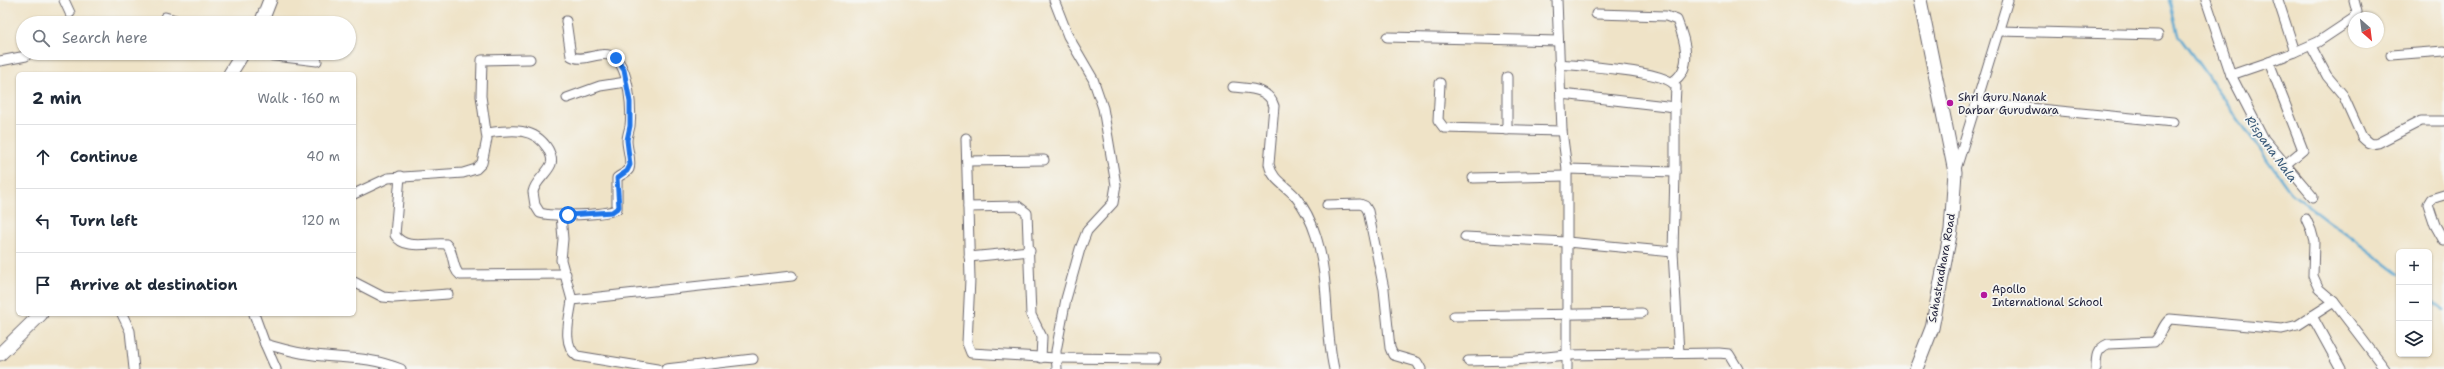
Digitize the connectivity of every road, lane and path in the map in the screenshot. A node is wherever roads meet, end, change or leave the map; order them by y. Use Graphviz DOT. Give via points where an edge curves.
graph roads {
  1 [pos="64,0"];
  2 [pos="270,0"];
  3 [pos="1054,0"];
  4 [pos="1557,0"];
  5 [pos="1920,0"];
  6 [pos="2008,0"];
  7 [pos="2206,0"];
  8 [pos="2278,0"];
  9 [pos="2354,0"];
  10 [pos="2358,12"];
  11 [pos="70,13"];
  12 [pos="1596,14"];
  13 [pos="264,16"];
  14 [pos="566,21"];
  15 [pos="2348,22"];
  16 [pos="1999,31"];
  17 [pos="2158,35"];
  18 [pos="1387,37"];
  19 [pos="1558,41"];
  20 [pos="2311,46"];
  21 [pos="2444,51"];
  22 [pos="2295,52"];
  23 [pos="2391,55"];
  24 [pos="16,58"];
  25 [pos="530,59"];
  26 [pos="239,60"];
  27 [pos="0,61"];
  28 [pos="2269,62"];
  29 [pos="1559,64"];
  30 [pos="231,72"];
  31 [pos="2232,74"];
  32 [pos="1507,77"];
  33 [pos="626,82"];
  34 [pos="1672,82"];
  35 [pos="1440,83"];
  36 [pos="1232,87"];
  37 [pos="1562,94"];
  38 [pos="567,98"];
  39 [pos="1977,103"];
  40 [pos="1675,107"];
  41 [pos="2444,121"];
  42 [pos="2173,122"];
  43 [pos="1506,130"];
  44 [pos="1562,131"];
  45 [pos="487,133"];
  46 [pos="966,138"];
  47 [pos="1044,160"];
  48 [pos="967,161"];
  49 [pos="2285,165"];
  50 [pos="1675,172"];
  51 [pos="1954,172"];
  52 [pos="1567,173"];
  53 [pos="400,176"];
  54 [pos="1472,178"];
  55 [pos="356,193"];
  56 [pos="2444,195"];
  57 [pos="2313,197"];
  58 [pos="1327,205"];
  59 [pos="968,207"];
  60 [pos="562,216"];
  61 [pos="2306,219"];
  62 [pos="1465,237"];
  63 [pos="2444,241"];
  64 [pos="1567,242"];
  65 [pos="1030,251"];
  66 [pos="1673,252"];
  67 [pos="969,257"];
  68 [pos="566,274"];
  69 [pos="792,276"];
  70 [pos="356,283"];
  71 [pos="448,294"];
  72 [pos="572,300"];
  73 [pos="2334,302"];
  74 [pos="1642,313"];
  75 [pos="1567,314"];
  76 [pos="39,316"];
  77 [pos="123,316"];
  78 [pos="255,316"];
  79 [pos="1454,316"];
  80 [pos="2312,316"];
  81 [pos="265,344"];
  82 [pos="1679,353"];
  83 [pos="0,354"];
  84 [pos="1567,355"];
  85 [pos="1041,358"];
  86 [pos="1056,358"];
  87 [pos="753,359"];
  88 [pos="1156,359"];
  89 [pos="1468,361"];
  90 [pos="632,367"];
  91 [pos="134,369"];
  92 [pos="276,369"];
  93 [pos="401,369"];
  94 [pos="657,369"];
  95 [pos="666,369"];
  96 [pos="1057,369"];
  97 [pos="1334,369"];
  98 [pos="1421,369"];
  99 [pos="1567,369"];
  100 [pos="1738,369"];
  101 [pos="1916,369"];
  102 [pos="2096,369"];
  103 [pos="2341,369"];
  104 [pos="2385,369"];
  1 -- 11 [label="street"];
  2 -- 13 [label="main road"];
  3 -- 86 [label="street" via="1068,36 1093,79 1110,140 1116,185 1114,202 1087,232 1080,249 1066,299"];
  4 -- 19 [label="street"];
  5 -- 51 [label="main road, Sahastradhara Road"];
  6 -- 16 [label="street"];
  7 -- 31 [label="street"];
  8 -- 22 [label="street"];
  9 -- 10 [label="street"];
  12 -- 34 [label="street" via="1666,16 1677,20 1685,51 1686,67 1684,73"];
  14 -- 33 [label="street" via="571,56 612,56 624,70"];
  15 -- 20 [label="street"];
  16 -- 17 [label="street"];
  16 -- 39 [label="street"];
  18 -- 19 [label="street"];
  19 -- 29 [label="street"];
  20 -- 22 [label="street"];
  20 -- 41 [label="street" via="2327,76 2343,95 2367,143 2378,143 2421,122"];
  21 -- 23 [label="street"];
  22 -- 28 [label="street"];
  24 -- 27 [label="street"];
  25 -- 45 [label="street" via="482,60 481,96"];
  26 -- 30 [label="main road"];
  28 -- 31 [label="street"];
  28 -- 49 [label="street" via="2303,150"];
  29 -- 34 [label="street" via="1624,69"];
  29 -- 37 [label="street"];
  31 -- 49 [label="street" via="2264,139"];
  32 -- 43 [label="street"];
  33 -- 38 [label="street" via="600,86"];
  33 -- 60 [label="street" via="630,102 627,140 630,165 627,171 617,178 619,207 612,212"];
  34 -- 40 [label="street" via="1676,87"];
  35 -- 43 [label="street" via="1438,120 1442,127"];
  36 -- 97 [label="street" via="1260,90 1272,98 1274,106 1269,164 1271,173 1299,202 1316,235 1325,272 1329,344"];
  37 -- 40 [label="street"];
  37 -- 44 [label="street"];
  39 -- 42 [label="street"];
  39 -- 51 [label="street"];
  40 -- 50 [label="street"];
  43 -- 44 [label="street"];
  44 -- 52 [label="street"];
  45 -- 53 [label="street" via="482,163 476,169 463,173"];
  45 -- 60 [label="street" via="523,131 537,136 543,142 552,157 551,164 534,189 535,205 544,215"];
  46 -- 48 [label="street"];
  47 -- 48 [label="street"];
  48 -- 59 [label="street"];
  49 -- 57 [label="street"];
  50 -- 52 [label="street"];
  50 -- 66 [label="street"];
  51 -- 101 [label="main road, Sahastradhara Road" via="1951,230 1932,328"];
  52 -- 54 [label="street"];
  52 -- 64 [label="street"];
  53 -- 55 [label="street" via="388,178"];
  53 -- 68 [label="street" via="395,236 399,242 406,245 446,244 456,272 460,275"];
  56 -- 63 [label="street" via="2431,199 2428,204"];
  58 -- 98 [label="street" via="1360,204 1368,211 1384,289 1390,348 1393,355 1417,362"];
  59 -- 65 [label="street" via="1018,206 1025,209 1030,230"];
  59 -- 67 [label="street"];
  60 -- 68 [label="street" via="561,260"];
  61 -- 73 [label="street" via="2314,242 2313,276 2319,289"];
  62 -- 64 [label="street"];
  64 -- 66 [label="street"];
  64 -- 75 [label="street"];
  65 -- 67 [label="street"];
  65 -- 85 [label="street" via="1031,315 1042,337"];
  66 -- 82 [label="street"];
  67 -- 85 [label="street" via="967,343 971,353"];
  68 -- 72 [label="street"];
  69 -- 72 [label="street"];
  70 -- 71 [label="street" via="383,297"];
  72 -- 90 [label="street" via="568,339 573,353"];
  73 -- 80 [label="street"];
  73 -- 104 [label="street"];
  74 -- 75 [label="street"];
  75 -- 79 [label="street"];
  75 -- 84 [label="street"];
  76 -- 83 [label="main road"];
  77 -- 91 [label="street" via="130,331"];
  78 -- 81 [label="street"];
  80 -- 102 [label="street" via="2298,325 2282,329 2170,319 2154,342 2108,344 2101,347 2096,356"];
  80 -- 103 [label="street"];
  81 -- 92 [label="street"];
  81 -- 93 [label="street" via="302,354 360,357 383,361"];
  82 -- 84 [label="street"];
  82 -- 100 [label="street" via="1729,354"];
  84 -- 89 [label="street"];
  84 -- 99 [label="street"];
  85 -- 86 [label="street"];
  86 -- 88 [label="street"];
  86 -- 96 [label="street"];
  87 -- 95 [label="street"];
  90 -- 94 [label="street"];
}
